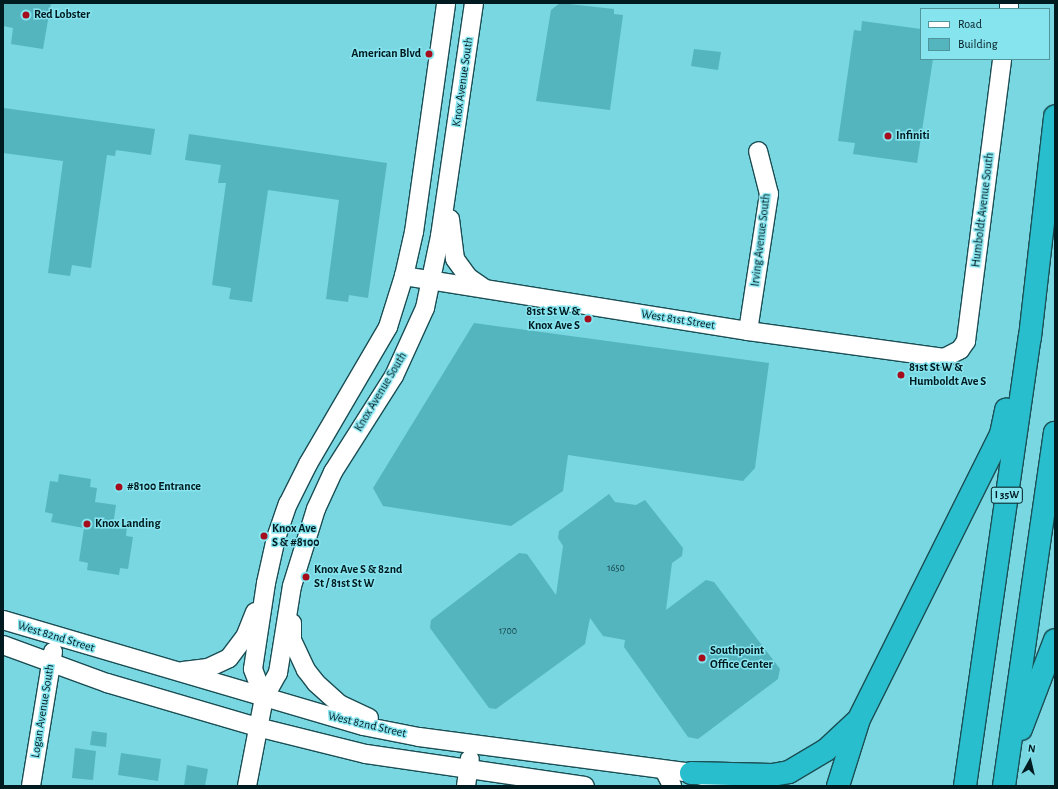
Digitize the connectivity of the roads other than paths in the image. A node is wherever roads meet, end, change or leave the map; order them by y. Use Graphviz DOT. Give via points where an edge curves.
graph roads {
  1 [pos="446,3"];
  2 [pos="474,3"];
  3 [pos="1002,60"];
  4 [pos="1055,116"];
  5 [pos="758,151"];
  6 [pos="447,187"];
  7 [pos="1045,204"];
  8 [pos="404,276"];
  9 [pos="432,281"];
  10 [pos="486,290"];
  11 [pos="748,331"];
  12 [pos="952,355"];
  13 [pos="1055,433"];
  14 [pos="266,583"];
  15 [pos="292,586"];
  16 [pos="3,620"];
  17 [pos="56,637"];
  18 [pos="1055,640"];
  19 [pos="3,645"];
  20 [pos="50,662"];
  21 [pos="174,672"];
  22 [pos="264,698"];
  23 [pos="859,719"];
  24 [pos="257,727"];
  25 [pos="419,737"];
  26 [pos="473,744"];
  27 [pos="664,770"];
  28 [pos="690,773"];
  29 [pos="467,778"];
  30 [pos="1005,778"];
  31 [pos="31,786"];
  32 [pos="247,786"];
  33 [pos="584,786"];
  34 [pos="672,786"];
  35 [pos="741,786"];
  36 [pos="838,786"];
  37 [pos="965,786"];
  1 -- 8 [label="street" via="414,232"];
  2 -- 6 [label="street, Knox Avenue South"];
  3 -- 12 [label="street, Humboldt Avenue South" via="966,341 960,350"];
  4 -- 7 [label="highway, I 35W"];
  5 -- 11 [label="street, Irving Avenue South" via="769,194"];
  6 -- 9 [label="street, Knox Avenue South"];
  6 -- 10 [label="street" via="455,260 468,278"];
  7 -- 23 [label="highway" via="1002,434"];
  7 -- 37 [label="highway, I 35W" via="1030,337"];
  8 -- 9 [label="street, West 81st Street"];
  8 -- 14 [label="street" via="388,327 327,430 288,504 276,538"];
  9 -- 10 [label="street, West 81st Street"];
  9 -- 15 [label="street, Knox Avenue South" via="425,308 394,376 333,472 316,510"];
  10 -- 11 [label="street, West 81st Street"];
  11 -- 12 [label="street, West 81st Street" via="937,358"];
  13 -- 30 [label="highway"];
  14 -- 21 [label="street" via="245,637 229,658 208,668"];
  14 -- 22 [label="street" via="253,669"];
  15 -- 22 [label="street, Knox Avenue South" via="278,673"];
  15 -- 25 [label="street" via="292,640 306,670 316,683 353,712"];
  16 -- 17 [label="street, West 82nd Street"];
  17 -- 20 [label="street, Logan Avenue South"];
  17 -- 21 [label="street, West 82nd Street"];
  18 -- 30 [label="highway"];
  19 -- 20 [label="street, West 82nd Street"];
  20 -- 24 [label="street, West 82nd Street" via="107,683"];
  20 -- 31 [label="street, Logan Avenue South"];
  21 -- 22 [label="street, West 82nd Street"];
  22 -- 24 [label="street, Knox Avenue South"];
  22 -- 25 [label="street, West 82nd Street" via="364,726"];
  23 -- 28 [label="highway" via="826,750 789,772 772,775"];
  23 -- 36 [label="highway"];
  24 -- 29 [label="street, West 82nd Street"];
  24 -- 32 [label="street, Knox Avenue South"];
  25 -- 26 [label="street, West 82nd Street"];
  26 -- 27 [label="street, West 82nd Street"];
  26 -- 29 [label="street"];
  27 -- 28 [label="street, West 82nd Street"];
  27 -- 34 [label="street"];
  28 -- 35 [label="street, West 82nd Street"];
  29 -- 33 [label="street, West 82nd Street"];
}
